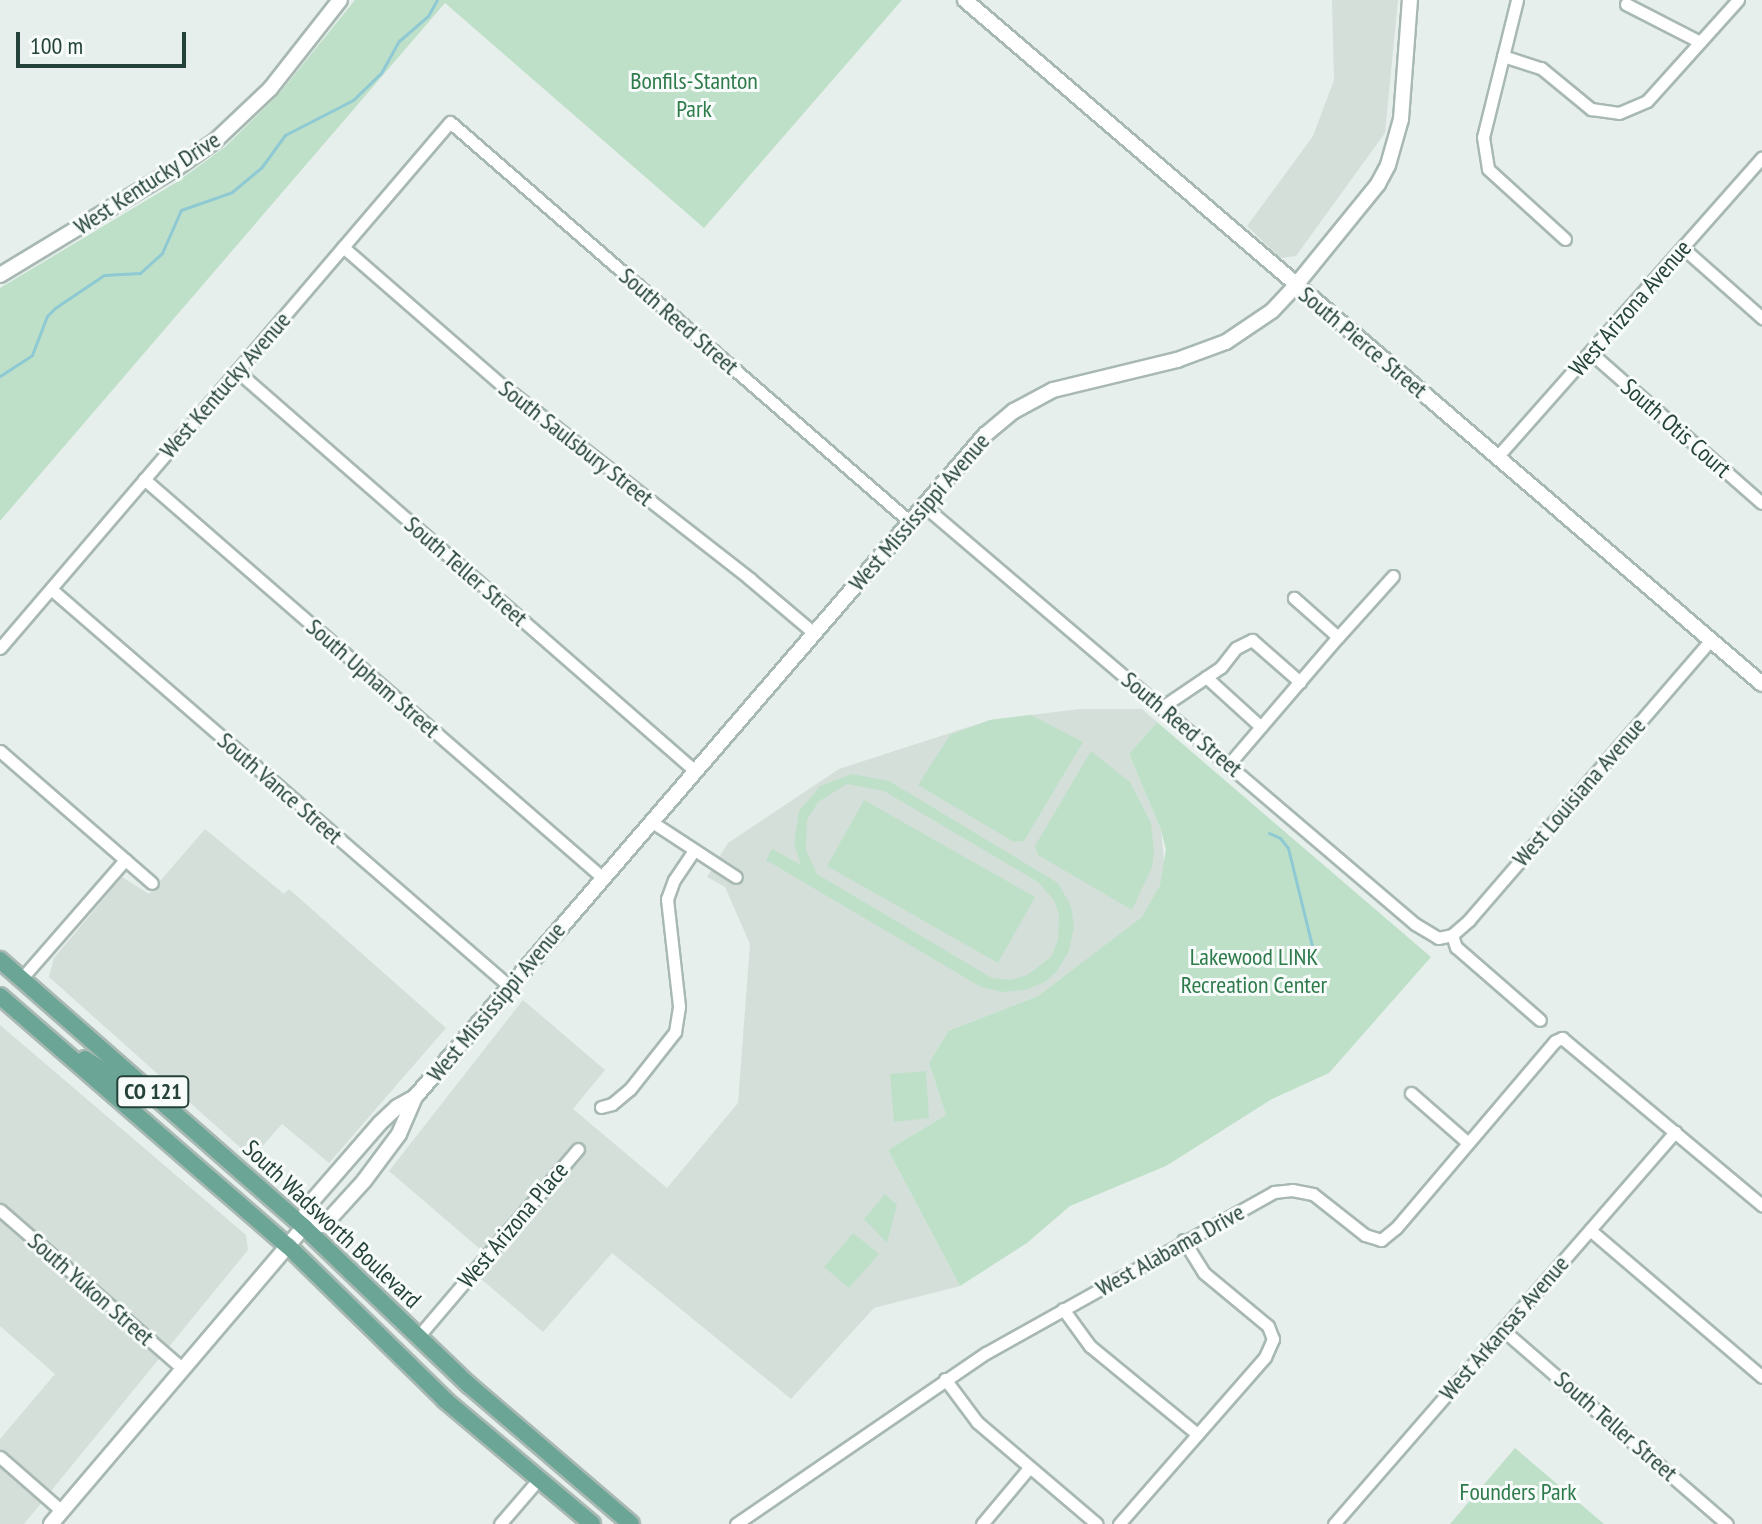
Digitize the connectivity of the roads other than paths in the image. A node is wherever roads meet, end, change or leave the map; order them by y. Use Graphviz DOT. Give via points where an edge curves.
graph roads {
  1 [pos="340,0"];
  2 [pos="965,0"];
  3 [pos="1410,0"];
  4 [pos="1517,0"];
  5 [pos="1738,0"];
  6 [pos="1626,4"];
  7 [pos="1700,42"];
  8 [pos="1503,56"];
  9 [pos="450,122"];
  10 [pos="1762,157"];
  11 [pos="1565,239"];
  12 [pos="343,247"];
  13 [pos="1683,248"];
  14 [pos="0,275"];
  15 [pos="1296,285"];
  16 [pos="1762,318"];
  17 [pos="1591,353"];
  18 [pos="237,371"];
  19 [pos="1497,457"];
  20 [pos="144,479"];
  21 [pos="1762,503"];
  22 [pos="923,505"];
  23 [pos="909,521"];
  24 [pos="1393,576"];
  25 [pos="51,589"];
  26 [pos="1294,598"];
  27 [pos="814,633"];
  28 [pos="1338,637"];
  29 [pos="1711,640"];
  30 [pos="0,648"];
  31 [pos="1206,677"];
  32 [pos="1300,682"];
  33 [pos="1762,684"];
  34 [pos="1162,707"];
  35 [pos="1261,727"];
  36 [pos="0,751"];
  37 [pos="1229,764"];
  38 [pos="695,771"];
  39 [pos="652,822"];
  40 [pos="694,850"];
  41 [pos="125,860"];
  42 [pos="736,877"];
  43 [pos="603,878"];
  44 [pos="152,883"];
  45 [pos="1447,937"];
  46 [pos="0,960"];
  47 [pos="22,978"];
  48 [pos="509,986"];
  49 [pos="0,996"];
  50 [pos="1540,1020"];
  51 [pos="52,1040"];
  52 [pos="151,1090"];
  53 [pos="1411,1093"];
  54 [pos="415,1097"];
  55 [pos="601,1107"];
  56 [pos="1675,1132"];
  57 [pos="1467,1142"];
  58 [pos="578,1149"];
  59 [pos="1762,1205"];
  60 [pos="0,1210"];
  61 [pos="304,1227"];
  62 [pos="1590,1230"];
  63 [pos="1183,1240"];
  64 [pos="288,1246"];
  65 [pos="1063,1309"];
  66 [pos="1503,1330"];
  67 [pos="417,1338"];
  68 [pos="182,1368"];
  69 [pos="1762,1377"];
  70 [pos="945,1379"];
  71 [pos="1197,1434"];
  72 [pos="0,1457"];
  73 [pos="1029,1468"];
  74 [pos="538,1480"];
  75 [pos="614,1510"];
  76 [pos="62,1511"];
  77 [pos="51,1524"];
  78 [pos="500,1524"];
  79 [pos="592,1524"];
  80 [pos="631,1524"];
  81 [pos="736,1524"];
  82 [pos="982,1524"];
  83 [pos="1097,1524"];
  84 [pos="1119,1524"];
  85 [pos="1334,1524"];
  86 [pos="1727,1524"];
  1 -- 14 [label="main road, West Kentucky Drive" via="270,89 215,141"];
  2 -- 15 [label="main road, South Pierce Street"];
  3 -- 15 [label="main road, West Mississippi Avenue" via="1401,119 1388,165"];
  4 -- 8 [label="street"];
  5 -- 7 [label="street"];
  6 -- 7 [label="street"];
  7 -- 8 [label="street" via="1647,101 1619,113 1578,101 1541,68"];
  8 -- 11 [label="street" via="1483,137 1488,169"];
  9 -- 12 [label="street, West Kentucky Avenue"];
  9 -- 23 [label="street, South Reed Street"];
  10 -- 13 [label="street, West Arizona Avenue"];
  12 -- 18 [label="street, West Kentucky Avenue"];
  12 -- 27 [label="street, South Saulsbury Street" via="502,385"];
  13 -- 16 [label="street"];
  13 -- 17 [label="street, West Arizona Avenue"];
  15 -- 19 [label="main road, South Pierce Street"];
  15 -- 22 [label="main road, West Mississippi Avenue" via="1256,323 1210,350 1053,390 1014,411 985,435"];
  17 -- 19 [label="street, West Arizona Avenue"];
  17 -- 21 [label="street, South Otis Court"];
  18 -- 20 [label="street, West Kentucky Avenue"];
  18 -- 38 [label="street, South Teller Street"];
  19 -- 29 [label="main road, South Pierce Street"];
  20 -- 25 [label="street, West Kentucky Avenue"];
  20 -- 43 [label="street, South Upham Street"];
  22 -- 23 [label="main road, West Mississippi Avenue"];
  22 -- 34 [label="street, South Reed Street"];
  23 -- 27 [label="main road, West Mississippi Avenue"];
  24 -- 28 [label="street"];
  25 -- 30 [label="street, West Kentucky Avenue"];
  25 -- 48 [label="street, South Vance Street"];
  26 -- 28 [label="street"];
  27 -- 38 [label="main road, West Mississippi Avenue"];
  28 -- 32 [label="street"];
  29 -- 33 [label="main road, South Pierce Street"];
  29 -- 45 [label="street, West Louisiana Avenue"];
  31 -- 32 [label="street" via="1252,640"];
  31 -- 34 [label="street"];
  31 -- 35 [label="street"];
  32 -- 35 [label="street"];
  34 -- 37 [label="street, South Reed Street"];
  35 -- 37 [label="street"];
  36 -- 41 [label="street"];
  37 -- 45 [label="street, South Reed Street" via="1415,924 1433,937"];
  38 -- 39 [label="main road, West Mississippi Avenue"];
  39 -- 40 [label="street"];
  39 -- 43 [label="main road, West Mississippi Avenue"];
  40 -- 42 [label="street"];
  40 -- 55 [label="street" via="667,899 679,1006 675,1032 630,1089"];
  41 -- 44 [label="street"];
  41 -- 47 [label="street"];
  43 -- 48 [label="main road, West Mississippi Avenue"];
  45 -- 50 [label="street, South Reed Street"];
  46 -- 47 [label="main road, South Wadsworth Boulevard / CO 121"];
  47 -- 52 [label="main road, South Wadsworth Boulevard / CO 121"];
  48 -- 54 [label="main road, West Mississippi Avenue"];
  49 -- 51 [label="main road, South Wadsworth Boulevard / CO 121"];
  51 -- 52 [label="main road" via="141,1095"];
  51 -- 64 [label="main road, South Wadsworth Boulevard / CO 121"];
  52 -- 61 [label="main road, South Wadsworth Boulevard / CO 121"];
  53 -- 57 [label="street"];
  54 -- 61 [label="main road, West Mississippi Avenue" via="389,1113 307,1207"];
  54 -- 61 [label="main road, West Mississippi Avenue" via="399,1134 364,1181 324,1225"];
  56 -- 57 [label="street, West Alabama Drive" via="1562,1038"];
  56 -- 59 [label="street"];
  56 -- 62 [label="street, West Arkansas Avenue"];
  57 -- 63 [label="street, West Alabama Drive" via="1381,1240 1365,1235 1313,1194 1292,1190 1274,1192"];
  58 -- 67 [label="street, West Arizona Place"];
  60 -- 68 [label="street, South Yukon Street"];
  61 -- 64 [label="main road, West Mississippi Avenue"];
  61 -- 67 [label="main road, South Wadsworth Boulevard / CO 121"];
  62 -- 66 [label="street, West Arkansas Avenue"];
  62 -- 69 [label="street"];
  63 -- 65 [label="street, West Alabama Drive"];
  63 -- 71 [label="street" via="1204,1273 1268,1326 1273,1339 1265,1357"];
  64 -- 68 [label="main road, West Mississippi Avenue"];
  64 -- 74 [label="main road, South Wadsworth Boulevard / CO 121" via="398,1357"];
  65 -- 70 [label="street, West Alabama Drive"];
  65 -- 71 [label="street" via="1090,1346"];
  66 -- 85 [label="street, West Arkansas Avenue"];
  66 -- 86 [label="street, South Teller Street"];
  67 -- 75 [label="main road, South Wadsworth Boulevard / CO 121"];
  68 -- 76 [label="main road, West Mississippi Avenue"];
  70 -- 73 [label="street" via="959,1403"];
  70 -- 81 [label="street, West Alabama Drive"];
  71 -- 84 [label="street"];
  72 -- 76 [label="street"];
  73 -- 82 [label="street"];
  73 -- 83 [label="street"];
  74 -- 75 [label="main road" via="551,1474"];
  74 -- 78 [label="street"];
  74 -- 79 [label="main road, South Wadsworth Boulevard / CO 121"];
  75 -- 80 [label="main road, South Wadsworth Boulevard / CO 121"];
  76 -- 77 [label="main road, West Mississippi Avenue"];
}
